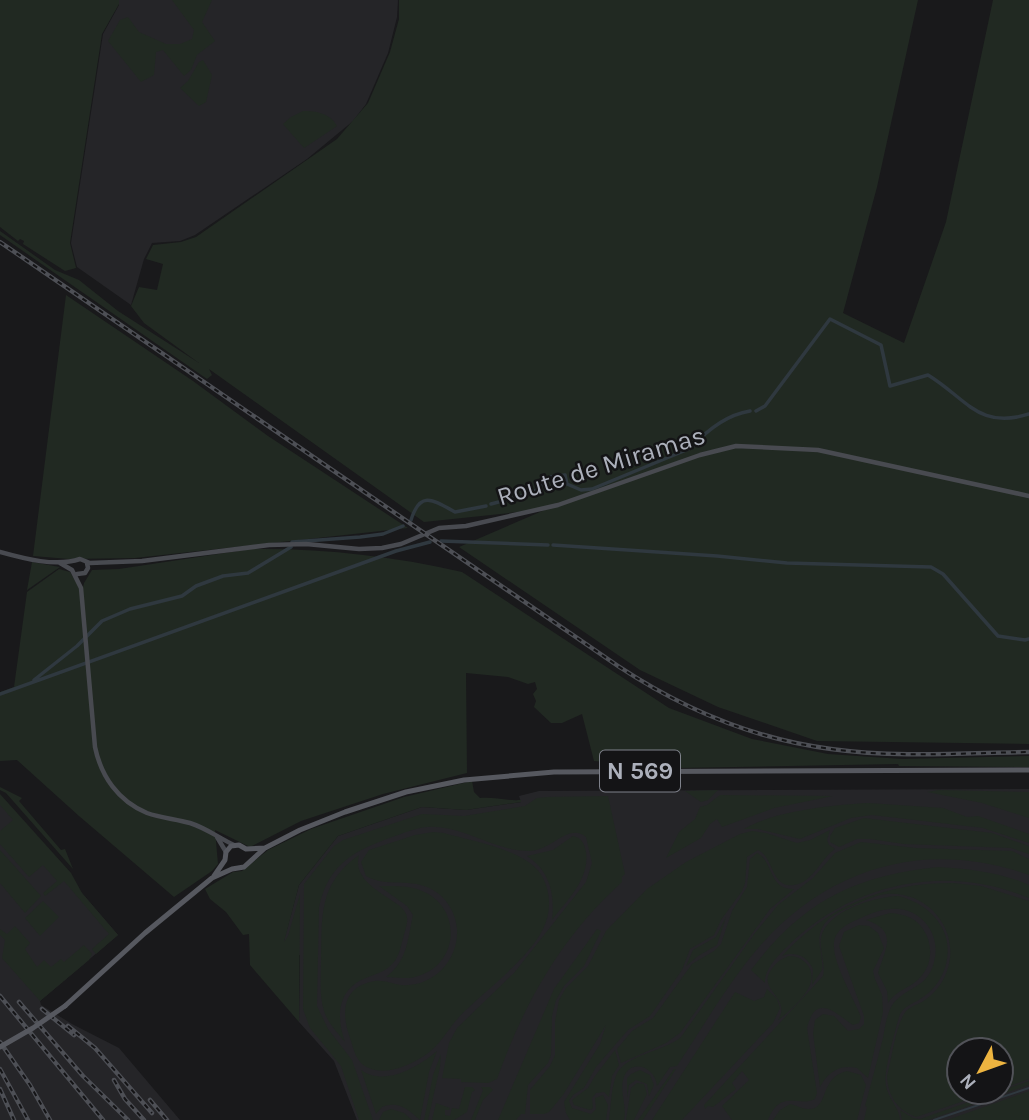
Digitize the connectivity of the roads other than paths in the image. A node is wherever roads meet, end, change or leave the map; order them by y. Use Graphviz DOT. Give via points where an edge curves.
graph roads {
  1 [pos="1029,496"];
  2 [pos="0,552"];
  3 [pos="59,562"];
  4 [pos="74,562"];
  5 [pos="87,563"];
  6 [pos="101,563"];
  7 [pos="74,572"];
  8 [pos="86,572"];
  9 [pos="81,588"];
  10 [pos="1029,771"];
  11 [pos="216,836"];
  12 [pos="235,845"];
  13 [pos="265,848"];
  14 [pos="246,849"];
  15 [pos="226,852"];
  16 [pos="225,860"];
  17 [pos="249,861"];
  18 [pos="232,869"];
  19 [pos="212,878"];
  20 [pos="0,1047"];
  1 -- 6 [label="main road, Route de Miramas" via="818,450 736,446 558,505 439,528 382,548 269,545"];
  2 -- 3 [label="main road"];
  3 -- 4 [label="main road"];
  3 -- 7 [label="main road"];
  4 -- 5 [label="main road, Route de Miramas"];
  4 -- 7 [label="main road"];
  5 -- 6 [label="main road, Route de Miramas"];
  5 -- 8 [label="main road"];
  6 -- 8 [label="main road, Route de Miramas"];
  7 -- 8 [label="main road"];
  7 -- 9 [label="main road"];
  8 -- 9 [label="main road"];
  9 -- 11 [label="main road" via="99,766 125,800"];
  10 -- 13 [label="main road, N 569" via="495,776 374,801"];
  11 -- 12 [label="main road"];
  11 -- 15 [label="main road"];
  12 -- 14 [label="main road"];
  12 -- 15 [label="main road"];
  13 -- 14 [label="main road, N 569"];
  13 -- 17 [label="main road, N 569"];
  14 -- 17 [label="main road"];
  15 -- 16 [label="main road"];
  16 -- 18 [label="main road"];
  16 -- 19 [label="main road"];
  17 -- 18 [label="main road"];
  18 -- 19 [label="main road"];
  19 -- 20 [label="main road, bridge" via="65,1006"];
}
